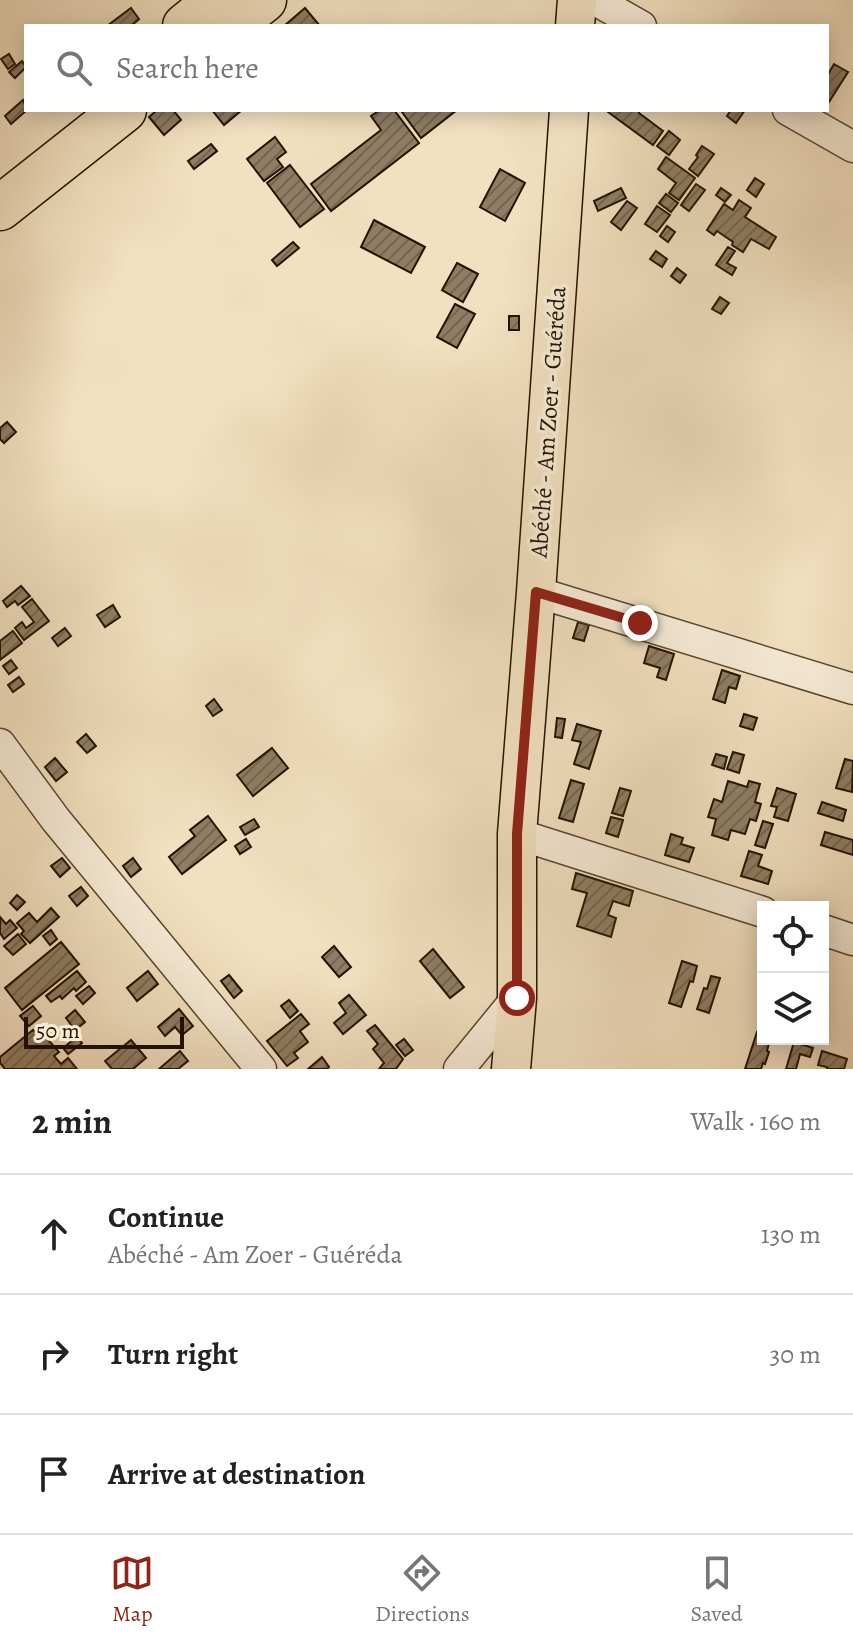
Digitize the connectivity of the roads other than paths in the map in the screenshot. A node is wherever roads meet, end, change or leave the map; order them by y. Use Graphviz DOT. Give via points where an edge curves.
graph roads {
  1 [pos="217,0"];
  2 [pos="264,0"];
  3 [pos="577,0"];
  4 [pos="595,0"];
  5 [pos="187,24"];
  6 [pos="234,24"];
  7 [pos="575,24"];
  8 [pos="637,24"];
  9 [pos="80,112"];
  10 [pos="121,112"];
  11 [pos="569,112"];
  12 [pos="792,112"];
  13 [pos="853,147"];
  14 [pos="0,176"];
  15 [pos="0,208"];
  16 [pos="536,592"];
  17 [pos="853,689"];
  18 [pos="0,744"];
  19 [pos="517,834"];
  20 [pos="757,910"];
  21 [pos="829,932"];
  22 [pos="853,940"];
  23 [pos="517,998"];
  24 [pos="261,1069"];
  25 [pos="459,1069"];
  26 [pos="511,1069"];
  1 -- 5 [label="highway"];
  2 -- 6 [label="highway"];
  3 -- 7 [label="main road"];
  4 -- 8 [label="street"];
  9 -- 14 [label="highway"];
  10 -- 15 [label="highway"];
  11 -- 16 [label="main road, Abéché - Am Zoer - Guéréda"];
  12 -- 13 [label="street"];
  16 -- 17 [label="street"];
  16 -- 19 [label="main road, Abéché - Am Zoer - Guéréda"];
  18 -- 24 [label="street"];
  19 -- 20 [label="street"];
  19 -- 23 [label="main road, Abéché - Am Zoer - Guéréda"];
  21 -- 22 [label="street"];
  23 -- 25 [label="street"];
  23 -- 26 [label="main road, Abéché - Am Zoer - Guéréda"];
}
